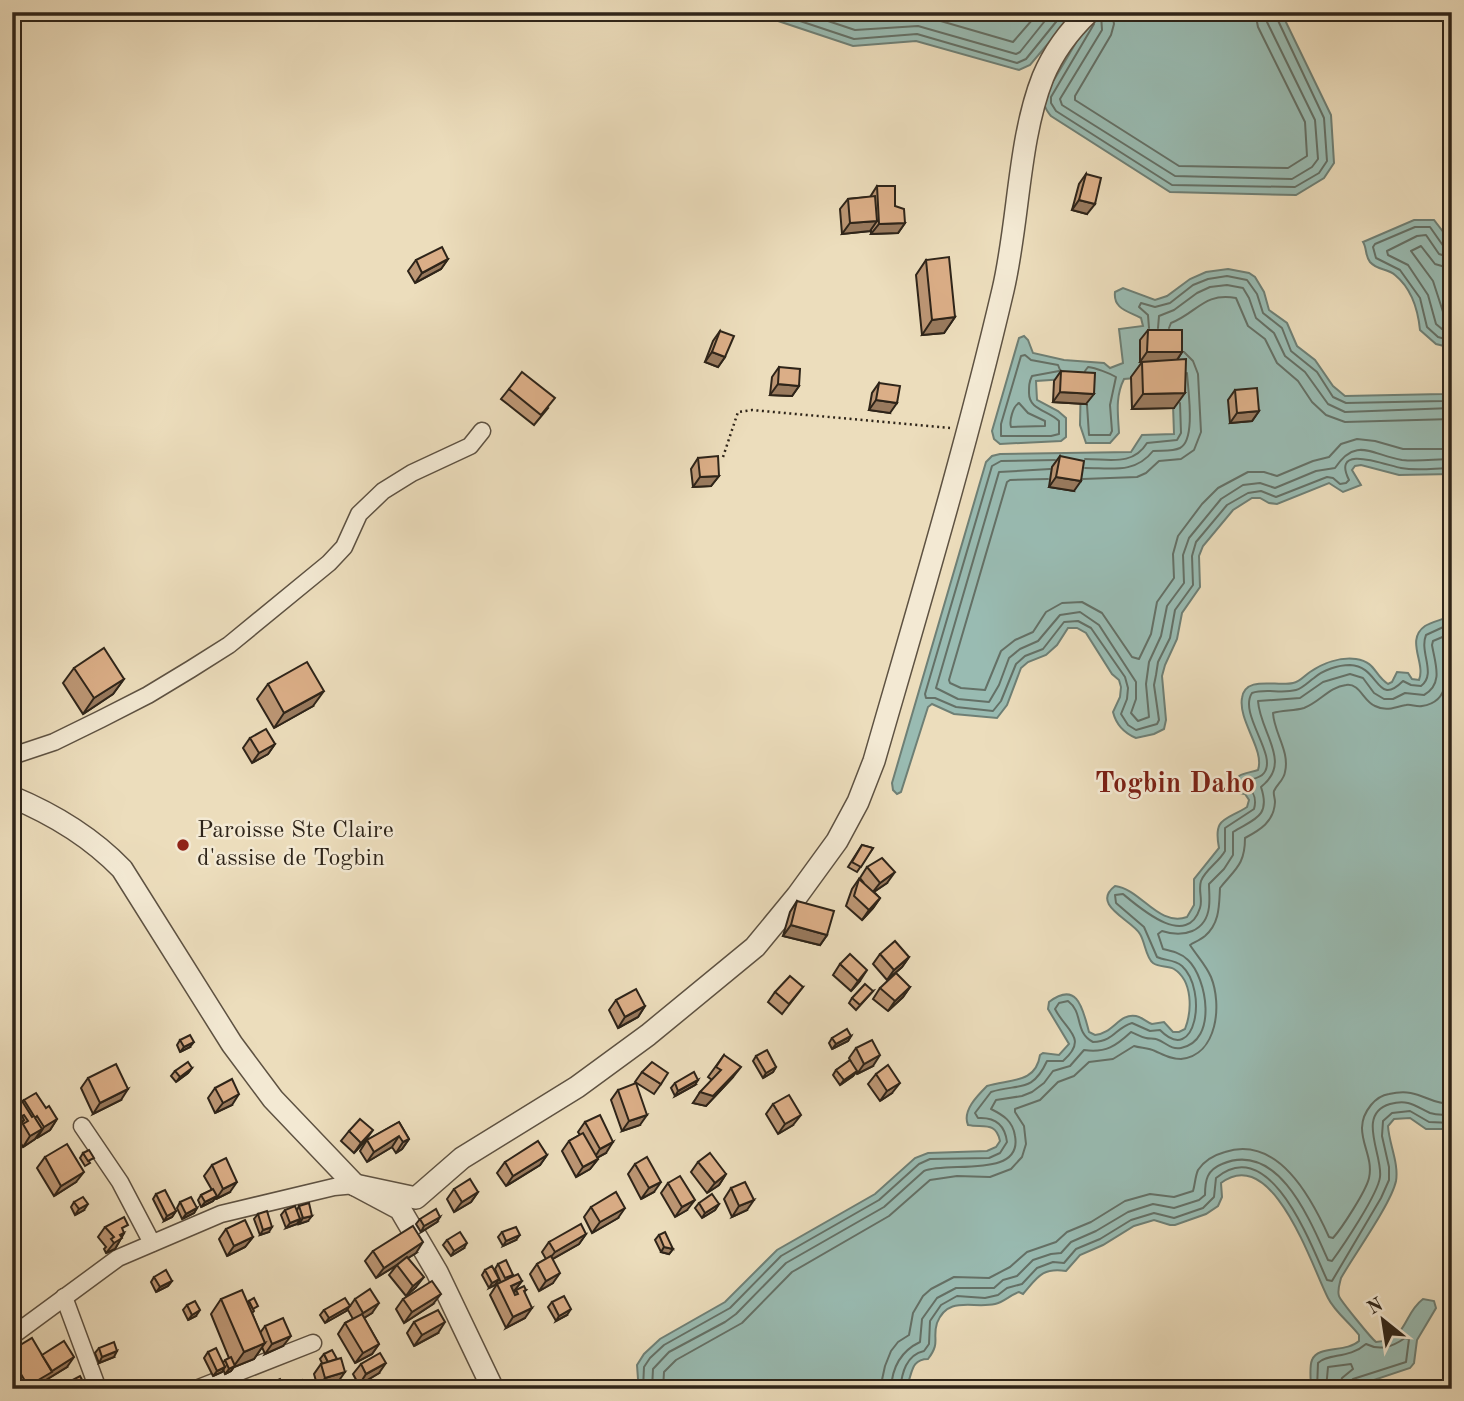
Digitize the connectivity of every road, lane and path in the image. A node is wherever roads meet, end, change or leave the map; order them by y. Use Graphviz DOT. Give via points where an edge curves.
graph roads {
  1 [pos="1084,17"];
  2 [pos="967,429"];
  3 [pos="482,431"];
  4 [pos="723,457"];
  5 [pos="12,756"];
  6 [pos="12,797"];
  7 [pos="82,1126"];
  8 [pos="355,1185"];
  9 [pos="152,1243"];
  10 [pos="64,1297"];
  11 [pos="12,1336"];
  12 [pos="313,1343"];
  13 [pos="98,1389"];
  14 [pos="196,1389"];
  15 [pos="493,1389"];
  1 -- 2 [label="street" via="1058,48 1043,76 1031,120 1009,266"];
  2 -- 4 [label="path" via="752,410 738,412"];
  2 -- 8 [label="street" via="874,761 837,841 797,896 755,947 648,1035 577,1087 463,1158 416,1198"];
  3 -- 5 [label="street" via="470,446 383,491 359,514 344,547 329,563 229,645 148,695 54,742"];
  6 -- 8 [label="street" via="82,835 122,869 254,1075"];
  7 -- 9 [label="street" via="120,1182"];
  8 -- 9 [label="street" via="221,1214"];
  8 -- 15 [label="street" via="400,1209 437,1272"];
  9 -- 10 [label="street" via="118,1258"];
  10 -- 11 [label="street"];
  10 -- 13 [label="street"];
  12 -- 14 [label="street"];
}
